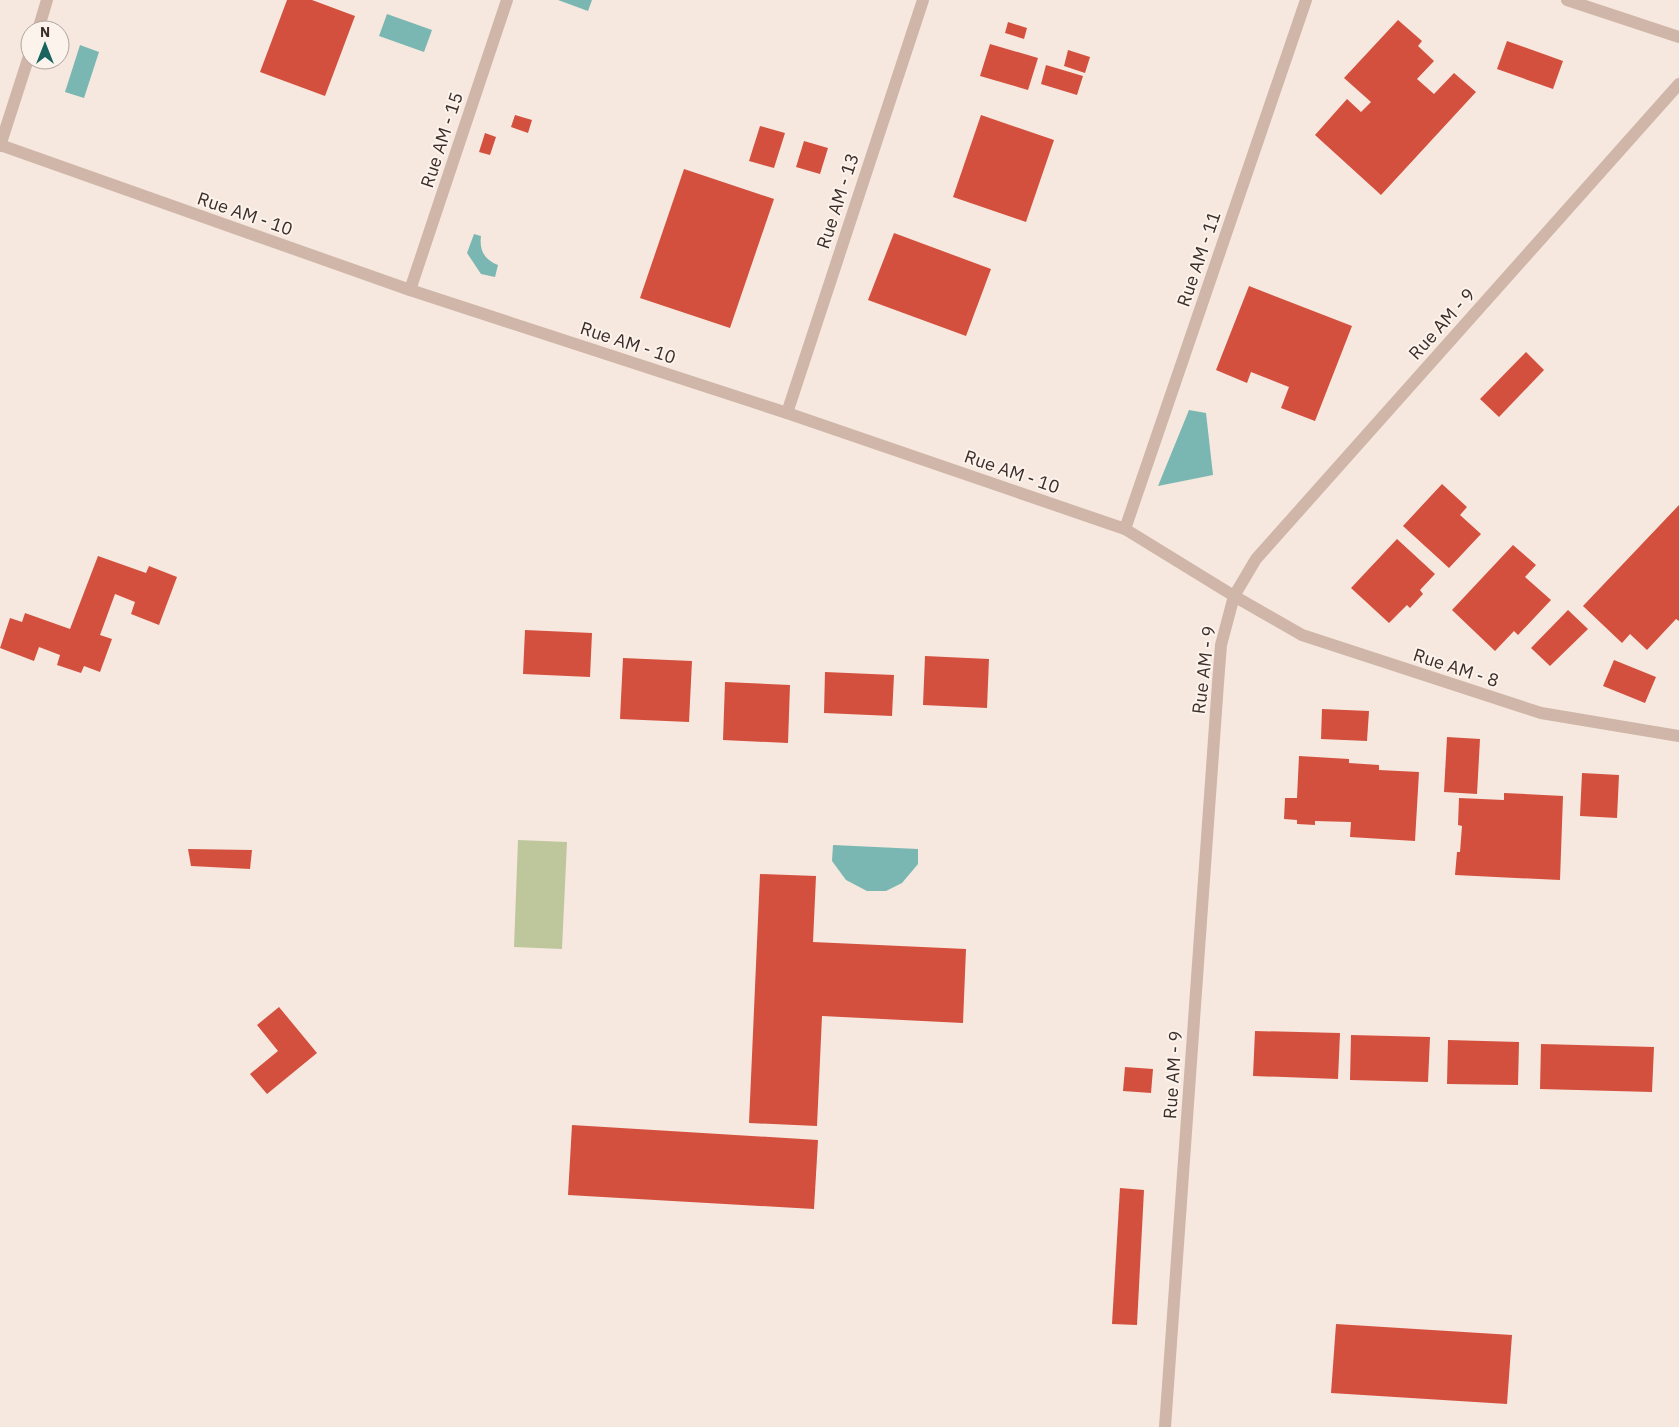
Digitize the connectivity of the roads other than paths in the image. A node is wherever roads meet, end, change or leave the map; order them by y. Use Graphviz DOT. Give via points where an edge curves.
graph roads {
  1 [pos="47,0"];
  2 [pos="507,0"];
  3 [pos="923,0"];
  4 [pos="1306,0"];
  5 [pos="1567,0"];
  6 [pos="41,20"];
  7 [pos="1679,37"];
  8 [pos="25,70"];
  9 [pos="1679,84"];
  10 [pos="0,146"];
  11 [pos="410,290"];
  12 [pos="786,413"];
  13 [pos="1125,529"];
  14 [pos="1234,596"];
  15 [pos="1679,736"];
  16 [pos="1165,1427"];
  1 -- 6 [label="street"];
  2 -- 11 [label="street, Rue AM - 15"];
  3 -- 12 [label="street, Rue AM - 13"];
  4 -- 13 [label="street, Rue AM - 11"];
  5 -- 7 [label="street"];
  8 -- 10 [label="street"];
  9 -- 14 [label="street, Rue AM - 9" via="1256,559"];
  10 -- 11 [label="street, Rue AM - 10"];
  11 -- 12 [label="street, Rue AM - 10"];
  12 -- 13 [label="street, Rue AM - 10"];
  13 -- 14 [label="street, Rue AM - 10"];
  14 -- 15 [label="street, Rue AM - 8" via="1302,635 1541,713"];
  14 -- 16 [label="street, Rue AM - 9" via="1221,645"];
}
